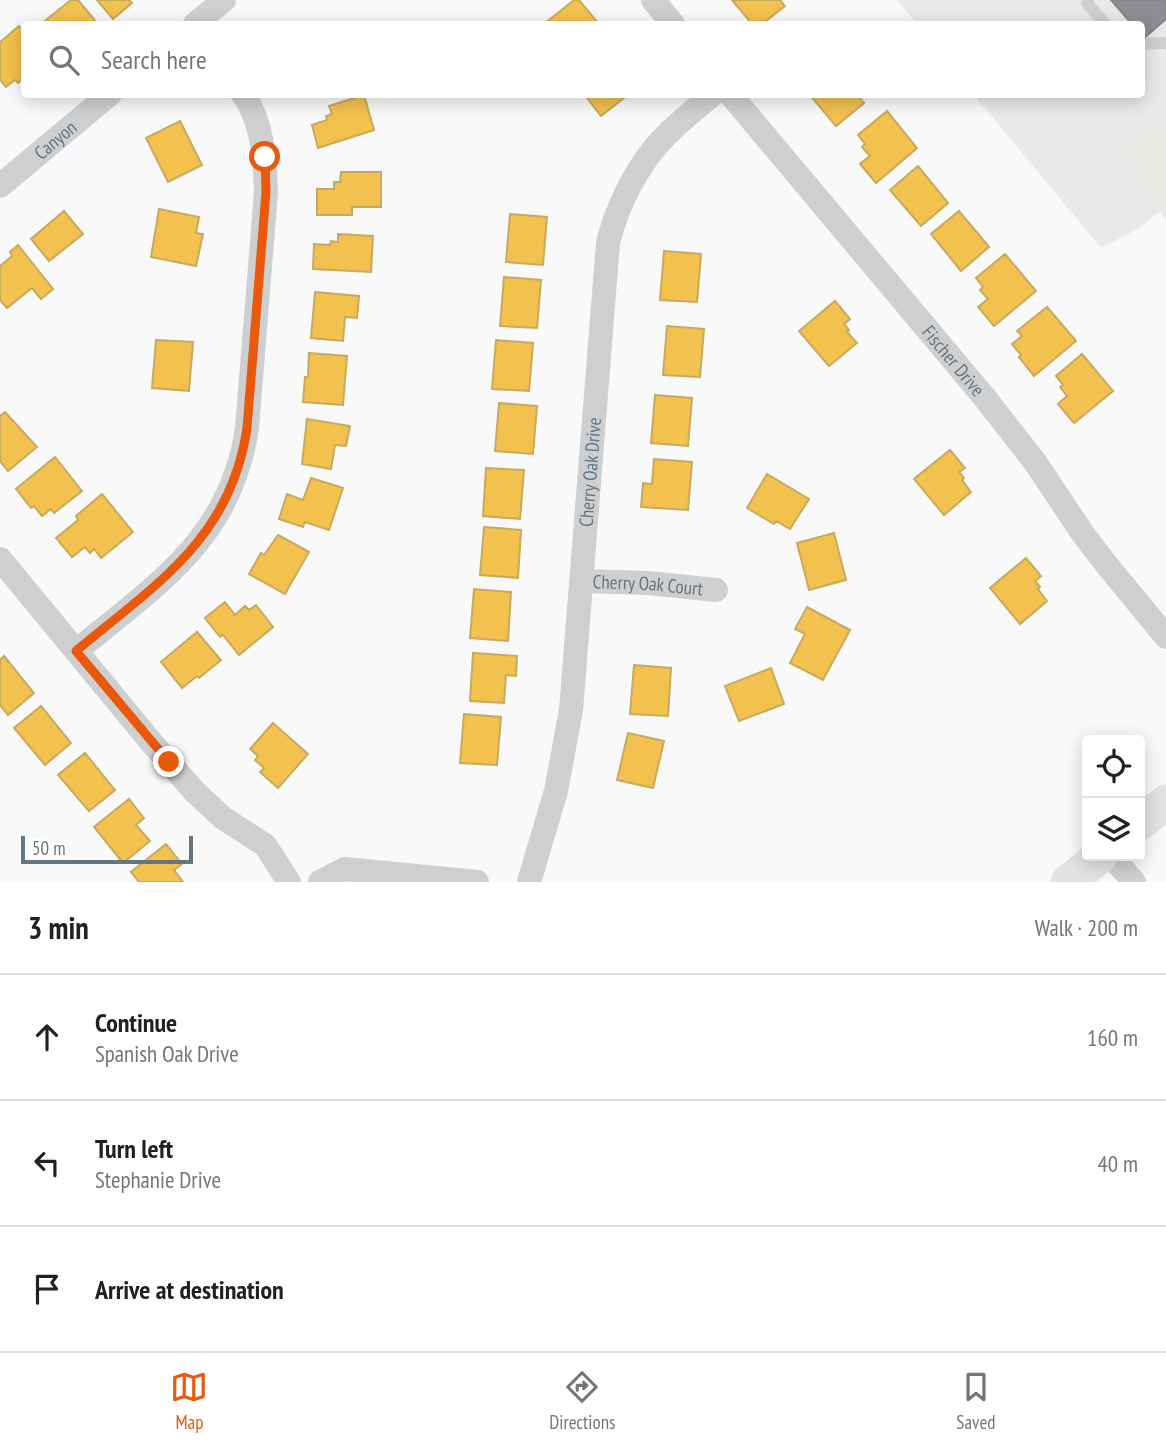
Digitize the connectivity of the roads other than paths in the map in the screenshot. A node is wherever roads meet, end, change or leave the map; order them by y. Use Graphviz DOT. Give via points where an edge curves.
graph roads {
  1 [pos="225,0"];
  2 [pos="653,0"];
  3 [pos="1088,0"];
  4 [pos="199,21"];
  5 [pos="670,21"];
  6 [pos="1102,21"];
  7 [pos="1166,43"];
  8 [pos="1145,44"];
  9 [pos="105,98"];
  10 [pos="246,98"];
  11 [pos="709,98"];
  12 [pos="733,98"];
  13 [pos="0,186"];
  14 [pos="0,559"];
  15 [pos="582,581"];
  16 [pos="716,590"];
  17 [pos="1166,637"];
  18 [pos="76,651"];
  19 [pos="1166,802"];
  20 [pos="1145,819"];
  21 [pos="1115,861"];
  22 [pos="289,882"];
  23 [pos="320,882"];
  24 [pos="477,882"];
  25 [pos="529,882"];
  26 [pos="1134,882"];
  1 -- 4 [label="street"];
  2 -- 5 [label="street"];
  3 -- 6 [label="lane"];
  7 -- 8 [label="lane"];
  9 -- 13 [label="street, Canyon"];
  10 -- 18 [label="street" via="259,129 266,192 247,428 237,475 218,514 188,556"];
  11 -- 15 [label="street, Cherry Oak Drive" via="650,154 613,223 606,263"];
  12 -- 17 [label="street, Fischer Drive" via="985,398 1083,534"];
  14 -- 18 [label="street"];
  15 -- 16 [label="street, Cherry Oak Court"];
  15 -- 25 [label="street, Cherry Oak Drive" via="567,737"];
  18 -- 22 [label="street" via="195,792 223,818 265,845"];
  19 -- 20 [label="main road"];
  21 -- 26 [label="street"];
  23 -- 24 [label="street" via="345,869"];
}
